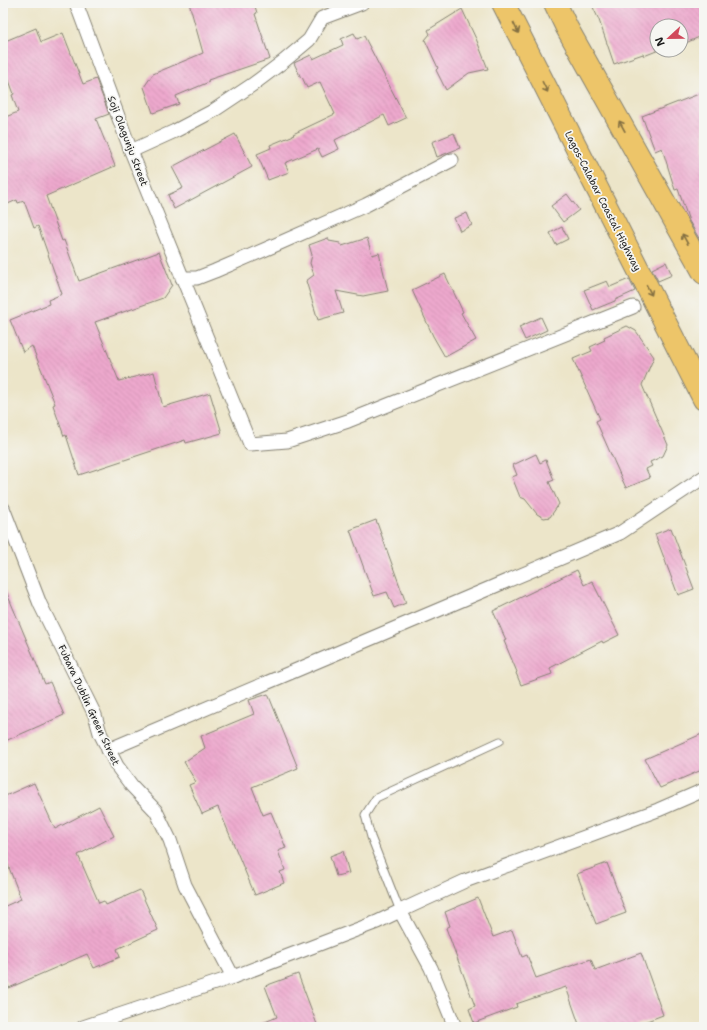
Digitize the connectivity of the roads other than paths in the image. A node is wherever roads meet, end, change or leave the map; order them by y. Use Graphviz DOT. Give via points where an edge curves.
graph roads {
  1 [pos="76,3"];
  2 [pos="362,3"];
  3 [pos="503,3"];
  4 [pos="555,3"];
  5 [pos="131,151"];
  6 [pos="452,160"];
  7 [pos="704,273"];
  8 [pos="182,278"];
  9 [pos="633,307"];
  10 [pos="704,399"];
  11 [pos="704,477"];
  12 [pos="3,508"];
  13 [pos="500,741"];
  14 [pos="108,750"];
  15 [pos="704,790"];
  16 [pos="400,911"];
  17 [pos="233,977"];
  18 [pos="83,1027"];
  19 [pos="455,1027"];
  1 -- 5 [label="street, Soji Olagunju Street"];
  2 -- 5 [label="street" via="322,18 309,40 213,112"];
  3 -- 10 [label="highway, Lagos-Calabar Coastal Highway, one-way"];
  7 -- 4 [label="highway, one-way"];
  5 -- 8 [label="street, Soji Olagunju Street"];
  6 -- 8 [label="street" via="366,204 266,249 197,278"];
  8 -- 9 [label="street, Soji Olagunju Street" via="250,444 287,441 348,421"];
  11 -- 14 [label="street" via="620,533"];
  12 -- 14 [label="street, Fubara Dublin Green Street" via="40,604 95,715"];
  13 -- 16 [label="lane" via="376,798 365,815 370,837"];
  14 -- 17 [label="street, Fubara Dublin Green Street" via="124,776 156,812 170,840 185,885"];
  15 -- 16 [label="street" via="658,810 465,881"];
  16 -- 17 [label="street"];
  16 -- 19 [label="street" via="430,968"];
  17 -- 18 [label="street"];
}
